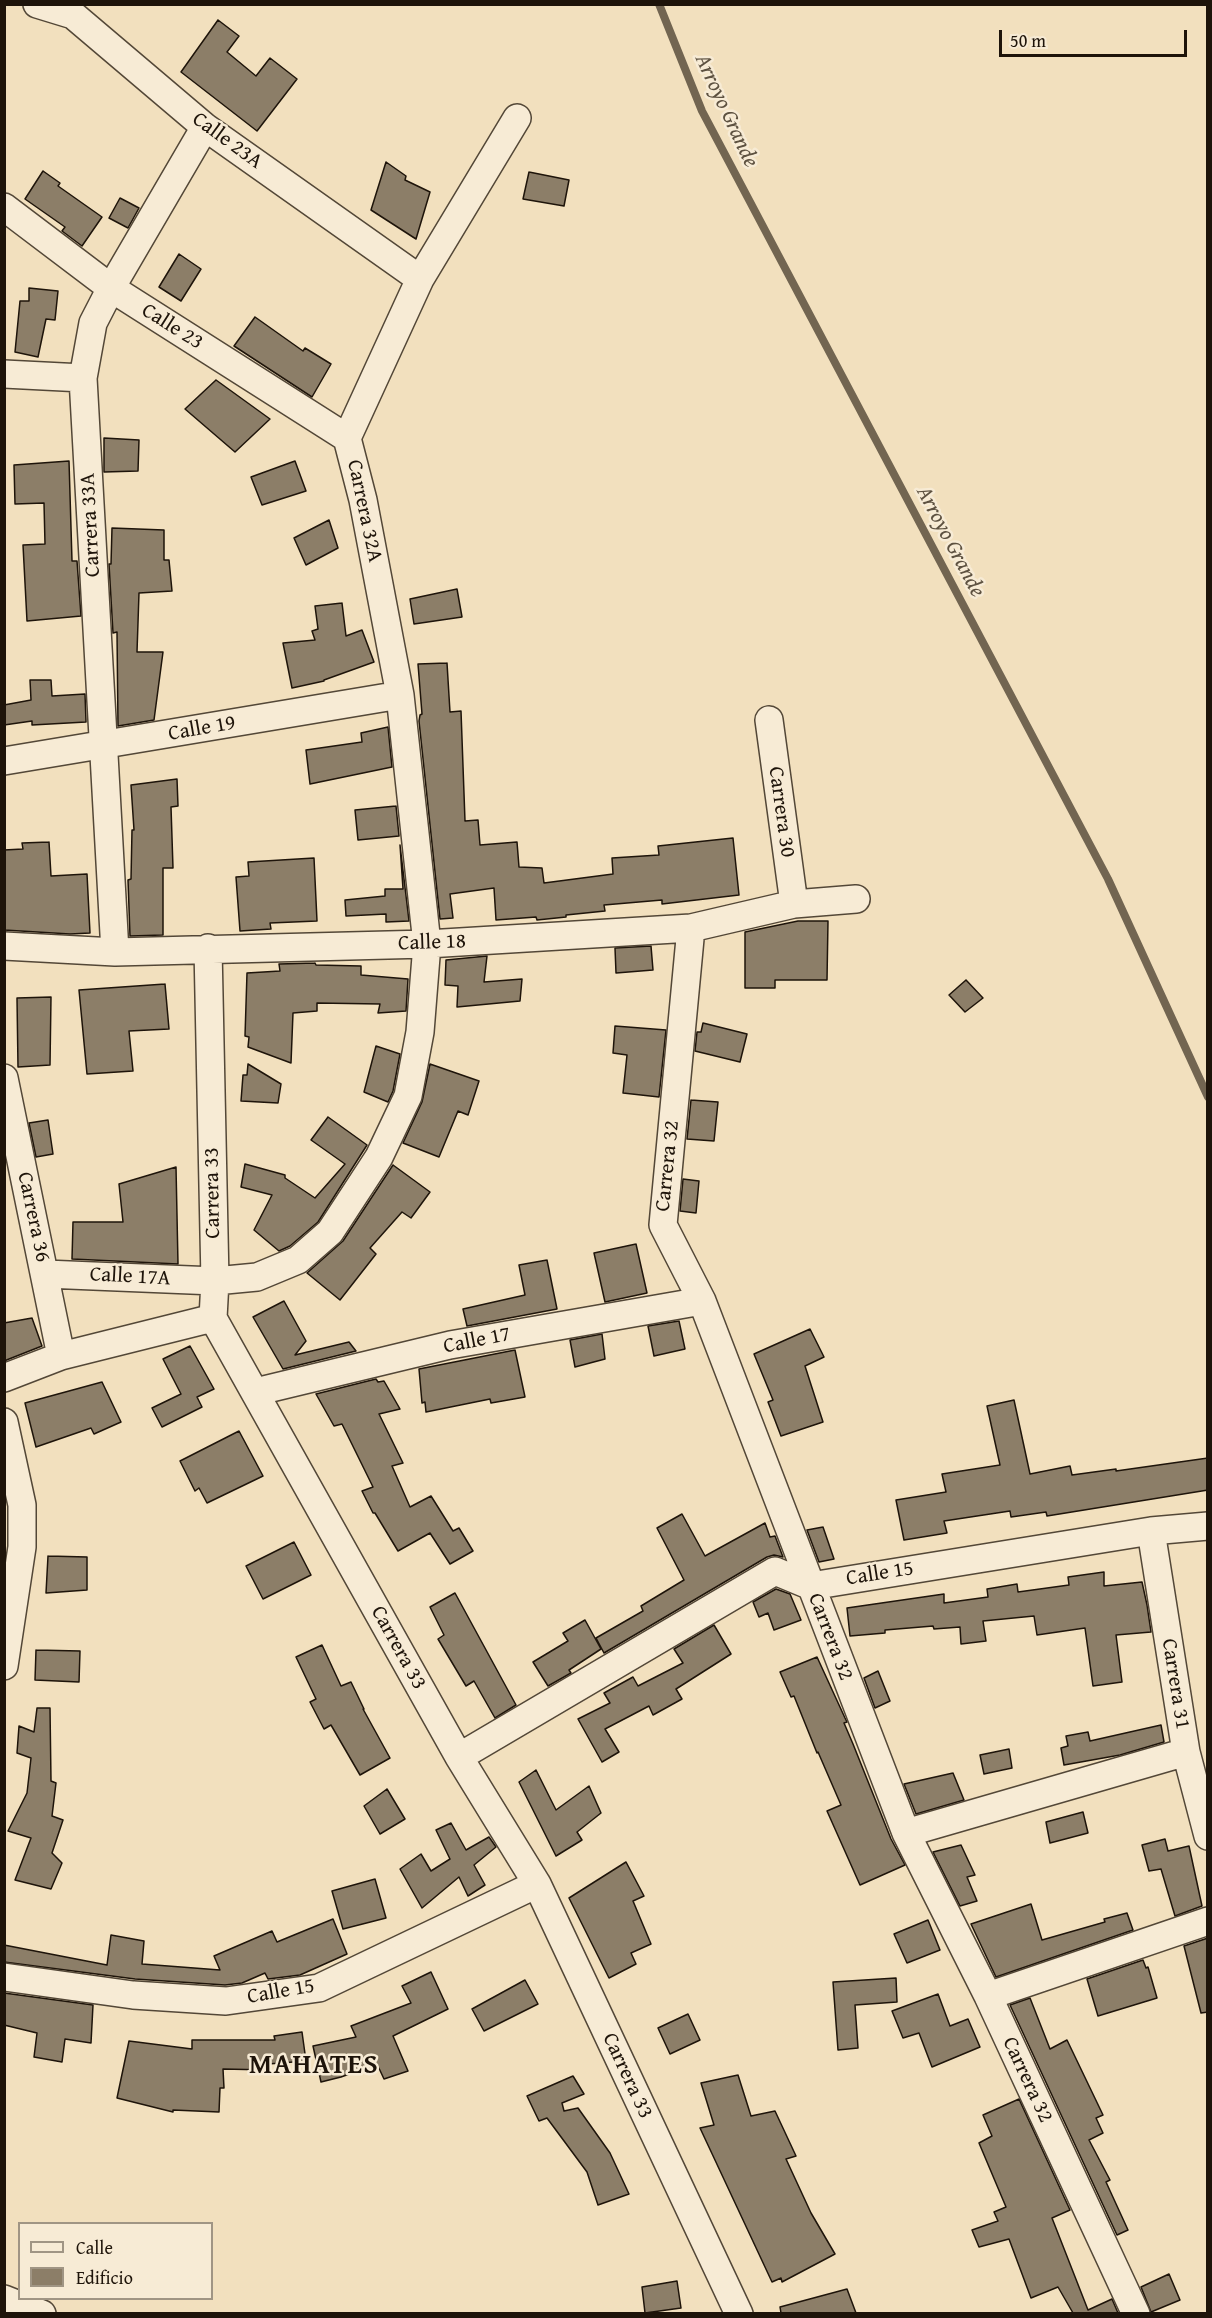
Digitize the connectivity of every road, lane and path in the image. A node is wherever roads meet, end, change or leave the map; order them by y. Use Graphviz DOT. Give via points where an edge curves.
graph roads {
  1 [pos="37,4"];
  2 [pos="517,118"];
  3 [pos="205,127"];
  4 [pos="4,207"];
  5 [pos="420,279"];
  6 [pos="111,288"];
  7 [pos="4,374"];
  8 [pos="83,378"];
  9 [pos="347,438"];
  10 [pos="400,695"];
  11 [pos="769,720"];
  12 [pos="102,746"];
  13 [pos="4,761"];
  14 [pos="856,899"];
  15 [pos="794,904"];
  16 [pos="692,928"];
  17 [pos="427,944"];
  18 [pos="4,946"];
  19 [pos="208,948"];
  20 [pos="116,952"];
  21 [pos="4,1078"];
  22 [pos="45,1274"];
  23 [pos="215,1281"];
  24 [pos="702,1301"];
  25 [pos="213,1318"];
  26 [pos="61,1356"];
  27 [pos="4,1378"];
  28 [pos="255,1392"];
  29 [pos="4,1422"];
  30 [pos="1208,1526"];
  31 [pos="1151,1531"];
  32 [pos="13,1547"];
  33 [pos="811,1586"];
  34 [pos="4,1666"];
  35 [pos="1186,1752"];
  36 [pos="459,1757"];
  37 [pos="906,1833"];
  38 [pos="1208,1836"];
  39 [pos="537,1884"];
  40 [pos="1208,1921"];
  41 [pos="4,1977"];
  42 [pos="988,1996"];
  43 [pos="4,2299"];
  44 [pos="42,2313"];
  45 [pos="739,2313"];
  46 [pos="1136,2313"];
  1 -- 3 [label="street, Calle 23A" via="73,15"];
  2 -- 5 [label="street, Carrera 32A"];
  3 -- 5 [label="street, Calle 23A"];
  3 -- 6 [label="street, Carrera 33A"];
  4 -- 6 [label="street, Calle 23"];
  5 -- 9 [label="street, Carrera 32A"];
  6 -- 8 [label="street, Carrera 33A" via="93,323"];
  6 -- 9 [label="street, Calle 23"];
  7 -- 8 [label="street"];
  8 -- 12 [label="street, Carrera 33A"];
  9 -- 10 [label="street, Carrera 32A" via="363,500"];
  10 -- 12 [label="street, Calle 19"];
  10 -- 17 [label="street, Carrera 32A"];
  11 -- 15 [label="street, Carrera 30"];
  12 -- 13 [label="street, Calle 19"];
  12 -- 20 [label="street, Carrera 33A"];
  14 -- 15 [label="street, Calle 18"];
  15 -- 16 [label="street, Calle 18"];
  16 -- 17 [label="street, Calle 18"];
  16 -- 24 [label="street, Carrera 32" via="663,1226"];
  17 -- 19 [label="street, Calle 18"];
  17 -- 23 [label="street" via="420,1032 408,1096 379,1157 330,1232 298,1260 256,1277"];
  18 -- 20 [label="street, Calle 18"];
  19 -- 20 [label="street, Calle 18"];
  19 -- 23 [label="street, Carrera 33"];
  21 -- 22 [label="street, Carrera 36"];
  22 -- 23 [label="street, Calle 17A"];
  22 -- 26 [label="street, Carrera 36"];
  23 -- 25 [label="street, Carrera 33"];
  24 -- 28 [label="street, Calle 17" via="450,1345"];
  24 -- 33 [label="street, Carrera 32"];
  25 -- 26 [label="street"];
  25 -- 28 [label="street, Carrera 33"];
  26 -- 27 [label="street"];
  28 -- 36 [label="street, Carrera 33"];
  29 -- 32 [label="street" via="22,1505"];
  30 -- 31 [label="street, Calle 15"];
  31 -- 33 [label="street, Calle 15"];
  31 -- 35 [label="street, Carrera 31"];
  32 -- 34 [label="street"];
  33 -- 36 [label="street" via="775,1571"];
  33 -- 37 [label="street, Carrera 32"];
  35 -- 37 [label="street"];
  35 -- 38 [label="street, Carrera 31"];
  36 -- 39 [label="street, Carrera 33"];
  37 -- 42 [label="street, Carrera 32"];
  39 -- 41 [label="street, Calle 15" via="319,1988 226,2001 133,1995"];
  39 -- 45 [label="street, Carrera 33"];
  40 -- 42 [label="street"];
  42 -- 46 [label="street, Carrera 32"];
  43 -- 44 [label="street"];
}
